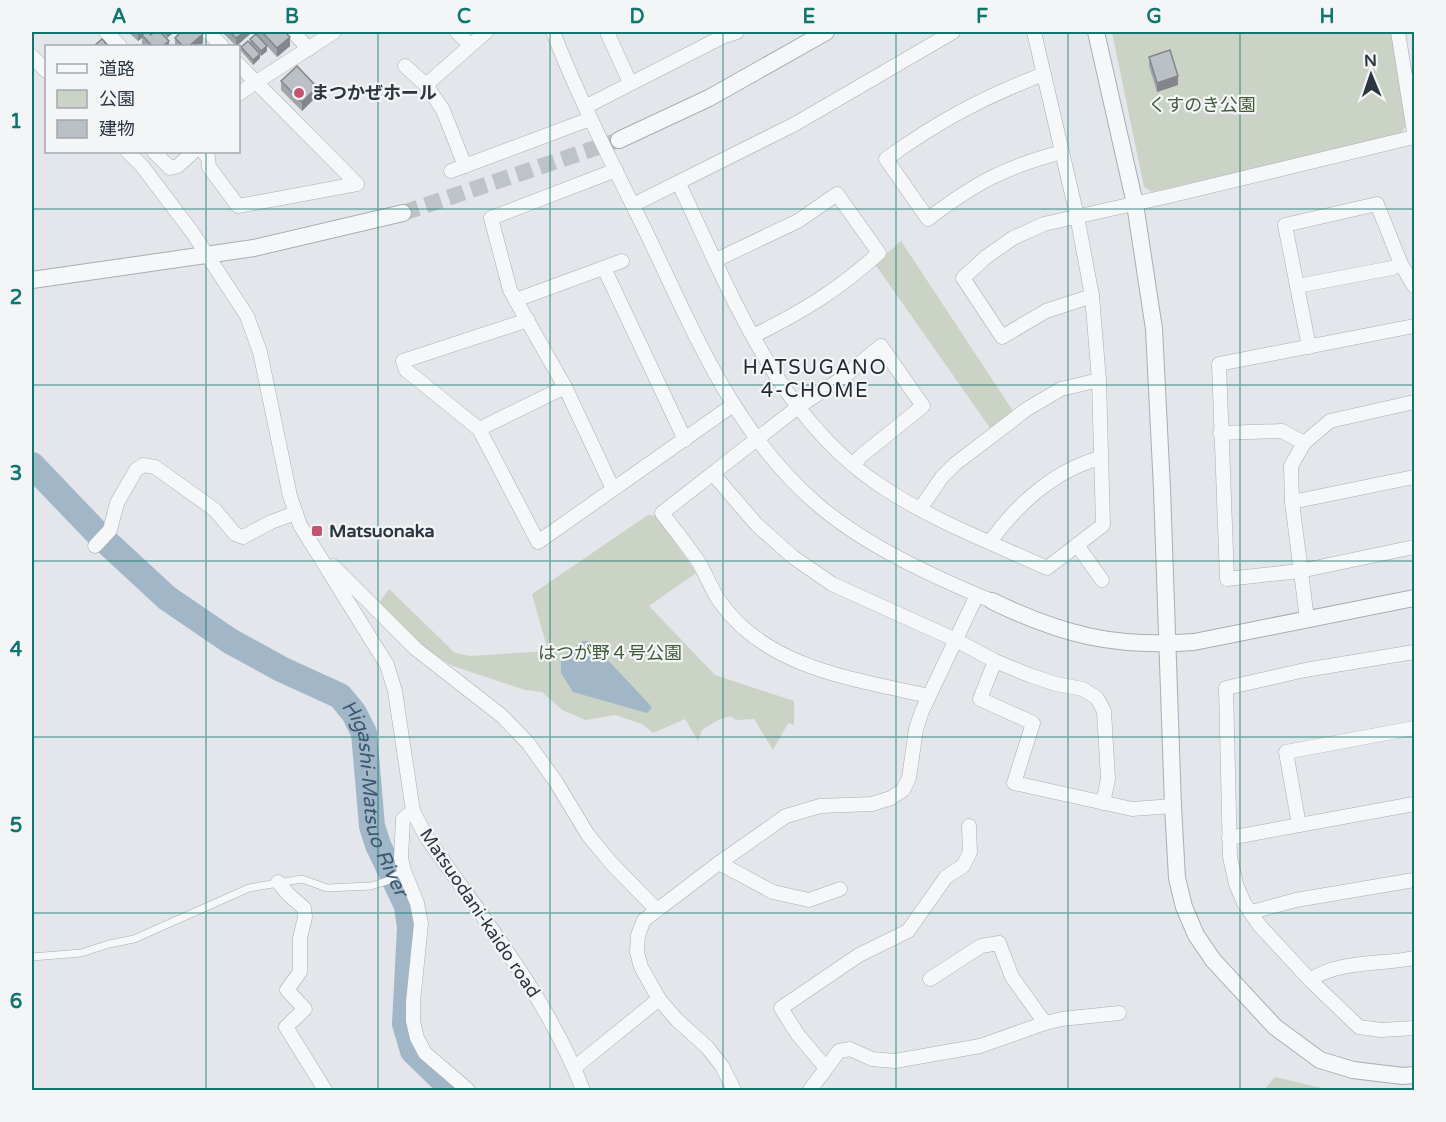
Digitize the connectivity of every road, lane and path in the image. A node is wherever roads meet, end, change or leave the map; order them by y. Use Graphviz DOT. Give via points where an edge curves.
graph roads {
  1 [pos="106,32"];
  2 [pos="208,32"];
  3 [pos="293,32"];
  4 [pos="334,32"];
  5 [pos="457,32"];
  6 [pos="486,32"];
  7 [pos="554,32"];
  8 [pos="608,32"];
  9 [pos="737,32"];
  10 [pos="826,32"];
  11 [pos="953,32"];
  12 [pos="1034,32"];
  13 [pos="1096,32"];
  14 [pos="1398,32"];
  15 [pos="119,45"];
  16 [pos="221,45"];
  17 [pos="470,45"];
  18 [pos="309,49"];
  19 [pos="32,56"];
  20 [pos="240,66"];
  21 [pos="405,66"];
  22 [pos="45,71"];
  23 [pos="1044,74"];
  24 [pos="256,83"];
  25 [pos="630,83"];
  26 [pos="426,85"];
  27 [pos="240,93"];
  28 [pos="1412,103"];
  29 [pos="587,113"];
  30 [pos="1414,132"];
  31 [pos="506,136"];
  32 [pos="1414,137"];
  33 [pos="619,140"];
  34 [pos="512,149"];
  35 [pos="1062,152"];
  36 [pos="129,153"];
  37 [pos="154,153"];
  38 [pos="192,153"];
  39 [pos="204,153"];
  40 [pos="465,166"];
  41 [pos="616,170"];
  42 [pos="451,171"];
  43 [pos="679,184"];
  44 [pos="1135,204"];
  45 [pos="633,206"];
  46 [pos="403,213"];
  47 [pos="1077,216"];
  48 [pos="207,255"];
  49 [pos="716,260"];
  50 [pos="622,261"];
  51 [pos="1401,264"];
  52 [pos="604,268"];
  53 [pos="32,280"];
  54 [pos="1297,286"];
  55 [pos="1414,286"];
  56 [pos="1092,296"];
  57 [pos="516,300"];
  58 [pos="528,320"];
  59 [pos="1414,326"];
  60 [pos="753,336"];
  61 [pos="1309,347"];
  62 [pos="1099,380"];
  63 [pos="565,387"];
  64 [pos="1414,402"];
  65 [pos="733,405"];
  66 [pos="798,407"];
  67 [pos="479,429"];
  68 [pos="1220,433"];
  69 [pos="685,440"];
  70 [pos="757,440"];
  71 [pos="1304,443"];
  72 [pos="1100,458"];
  73 [pos="853,465"];
  74 [pos="713,474"];
  75 [pos="1414,477"];
  76 [pos="613,489"];
  77 [pos="1292,502"];
  78 [pos="920,509"];
  79 [pos="296,513"];
  80 [pos="990,543"];
  81 [pos="1077,545"];
  82 [pos="95,546"];
  83 [pos="1414,547"];
  84 [pos="317,550"];
  85 [pos="1300,571"];
  86 [pos="1102,580"];
  87 [pos="985,598"];
  88 [pos="1414,598"];
  89 [pos="1307,619"];
  90 [pos="956,640"];
  91 [pos="1167,644"];
  92 [pos="1414,652"];
  93 [pos="995,661"];
  94 [pos="929,696"];
  95 [pos="1414,728"];
  96 [pos="1103,802"];
  97 [pos="1414,804"];
  98 [pos="1173,806"];
  99 [pos="413,811"];
  100 [pos="1299,825"];
  101 [pos="969,826"];
  102 [pos="1229,838"];
  103 [pos="719,863"];
  104 [pos="404,871"];
  105 [pos="1414,880"];
  106 [pos="278,882"];
  107 [pos="840,889"];
  108 [pos="657,910"];
  109 [pos="1252,912"];
  110 [pos="32,957"];
  111 [pos="1414,958"];
  112 [pos="930,979"];
  113 [pos="1310,980"];
  114 [pos="659,999"];
  115 [pos="1119,1013"];
  116 [pos="1045,1023"];
  117 [pos="1414,1028"];
  118 [pos="574,1068"];
  119 [pos="826,1068"];
  120 [pos="1414,1075"];
  121 [pos="325,1090"];
  122 [pos="468,1090"];
  123 [pos="583,1090"];
  124 [pos="734,1090"];
  125 [pos="810,1090"];
  1 -- 15 [label="street"];
  2 -- 16 [label="street"];
  3 -- 18 [label="street"];
  4 -- 18 [label="street"];
  5 -- 17 [label="street"];
  6 -- 17 [label="street"];
  7 -- 29 [label="street"];
  8 -- 25 [label="street"];
  9 -- 25 [label="street"];
  10 -- 33 [label="street" via="709,98"];
  11 -- 43 [label="street" via="795,124"];
  12 -- 23 [label="street"];
  13 -- 44 [label="street"];
  14 -- 28 [label="street"];
  17 -- 26 [label="street"];
  18 -- 24 [label="street"];
  19 -- 22 [label="street"];
  20 -- 24 [label="street"];
  21 -- 26 [label="street"];
  23 -- 35 [label="street"];
  23 -- 35 [label="street" via="978,101 923,132 886,159 928,219 991,176"];
  24 -- 27 [label="street"];
  24 -- 39 [label="street" via="357,184 238,206 209,167"];
  25 -- 29 [label="street"];
  26 -- 40 [label="street" via="443,110"];
  28 -- 30 [label="street"];
  29 -- 34 [label="street"];
  29 -- 41 [label="street"];
  31 -- 34 [label="street"];
  32 -- 44 [label="street"];
  34 -- 40 [label="street"];
  35 -- 47 [label="street"];
  36 -- 48 [label="street, Matsuodani-kaido road"];
  37 -- 38 [label="street" via="170,168"];
  40 -- 42 [label="street"];
  41 -- 45 [label="street"];
  41 -- 57 [label="street" via="491,218"];
  43 -- 45 [label="street"];
  43 -- 49 [label="street"];
  44 -- 47 [label="street"];
  44 -- 91 [label="street" via="1157,362"];
  45 -- 65 [label="street"];
  46 -- 48 [label="street" via="254,248"];
  47 -- 56 [label="street"];
  47 -- 56 [label="street" via="1044,224 1012,238 963,278 1002,338 1046,311"];
  48 -- 53 [label="street"];
  48 -- 79 [label="street, Matsuodani-kaido road" via="247,316 254,334"];
  49 -- 60 [label="street"];
  49 -- 60 [label="street" via="798,221 837,194 879,253 820,301"];
  50 -- 52 [label="street"];
  51 -- 54 [label="street"];
  51 -- 54 [label="street" via="1377,204 1285,225"];
  51 -- 55 [label="street"];
  52 -- 57 [label="street"];
  52 -- 69 [label="street"];
  54 -- 61 [label="street"];
  56 -- 62 [label="street"];
  57 -- 58 [label="street"];
  58 -- 63 [label="street"];
  58 -- 67 [label="street" via="403,361 406,370"];
  59 -- 61 [label="street"];
  60 -- 66 [label="street"];
  61 -- 68 [label="street" via="1219,364"];
  62 -- 72 [label="street"];
  62 -- 78 [label="street" via="1061,389 1027,408 955,464"];
  63 -- 67 [label="street"];
  63 -- 76 [label="street"];
  64 -- 71 [label="street" via="1330,421"];
  65 -- 69 [label="street"];
  65 -- 70 [label="street"];
  66 -- 70 [label="street"];
  66 -- 73 [label="street"];
  66 -- 73 [label="street" via="881,346 923,406"];
  67 -- 76 [label="street" via="533,545"];
  68 -- 71 [label="street" via="1282,431"];
  68 -- 85 [label="street" via="1227,579"];
  69 -- 76 [label="street"];
  70 -- 74 [label="street"];
  70 -- 87 [label="street" via="818,505 853,531"];
  71 -- 77 [label="street" via="1291,466"];
  72 -- 80 [label="street" via="1068,471 1039,490"];
  72 -- 81 [label="street" via="1103,525"];
  73 -- 78 [label="street"];
  74 -- 90 [label="street" via="757,525 812,571 832,584"];
  74 -- 94 [label="street" via="662,513 734,618 767,646 804,665"];
  75 -- 77 [label="street"];
  77 -- 85 [label="street"];
  78 -- 80 [label="street"];
  79 -- 82 [label="street" via="243,537 235,534 215,510 154,467 144,465 136,470 117,503 110,530"];
  79 -- 84 [label="street, Matsuodani-kaido road"];
  80 -- 81 [label="street" via="1047,568"];
  81 -- 86 [label="street"];
  83 -- 85 [label="street"];
  84 -- 99 [label="street, Matsuodani-kaido road" via="387,665 395,691"];
  84 -- 108 [label="street" via="417,649 502,716 528,743 588,835"];
  85 -- 89 [label="street"];
  87 -- 90 [label="street"];
  87 -- 91 [label="street" via="1051,627 1100,640"];
  88 -- 89 [label="street"];
  89 -- 91 [label="street"];
  90 -- 93 [label="street"];
  90 -- 94 [label="street"];
  91 -- 98 [label="street"];
  92 -- 102 [label="street" via="1226,688"];
  93 -- 96 [label="street" via="1056,684 1083,689 1102,704 1108,779"];
  93 -- 96 [label="street" via="980,699 1033,723 1014,783"];
  94 -- 103 [label="street" via="916,729 909,778 903,790 872,804 820,806 786,816"];
  95 -- 100 [label="street" via="1286,752"];
  96 -- 98 [label="street" via="1132,809"];
  97 -- 100 [label="street"];
  98 -- 120 [label="street" via="1177,878 1184,907 1213,960 1275,1027 1320,1060 1353,1070"];
  99 -- 104 [label="street" via="403,819"];
  99 -- 118 [label="street, Matsuodani-kaido road" via="425,835 544,1008"];
  100 -- 102 [label="street"];
  101 -- 119 [label="street" via="970,852 963,866 946,877 908,931 859,955 781,1008"];
  102 -- 109 [label="street" via="1236,884"];
  103 -- 107 [label="street" via="773,892 809,900"];
  103 -- 108 [label="street"];
  104 -- 106 [label="lane" via="371,886 327,888 302,879"];
  104 -- 122 [label="street" via="421,924 413,1002 417,1038 425,1053"];
  105 -- 109 [label="street" via="1296,900"];
  106 -- 110 [label="lane" via="249,888 134,939 81,953"];
  106 -- 121 [label="street" via="304,908 305,918 300,938 300,972 286,990 305,1009 286,1028"];
  108 -- 114 [label="street" via="645,920 638,935 637,952"];
  109 -- 113 [label="street"];
  111 -- 113 [label="street" via="1346,967"];
  112 -- 116 [label="street" via="981,946 999,943 1012,977"];
  113 -- 117 [label="street" via="1359,1027"];
  114 -- 118 [label="street"];
  114 -- 124 [label="street" via="707,1047"];
  115 -- 116 [label="street"];
  116 -- 119 [label="street" via="980,1046 895,1061 872,1059 850,1049 839,1051"];
  118 -- 123 [label="street, Matsuodani-kaido road"];
  119 -- 125 [label="street"];
}
